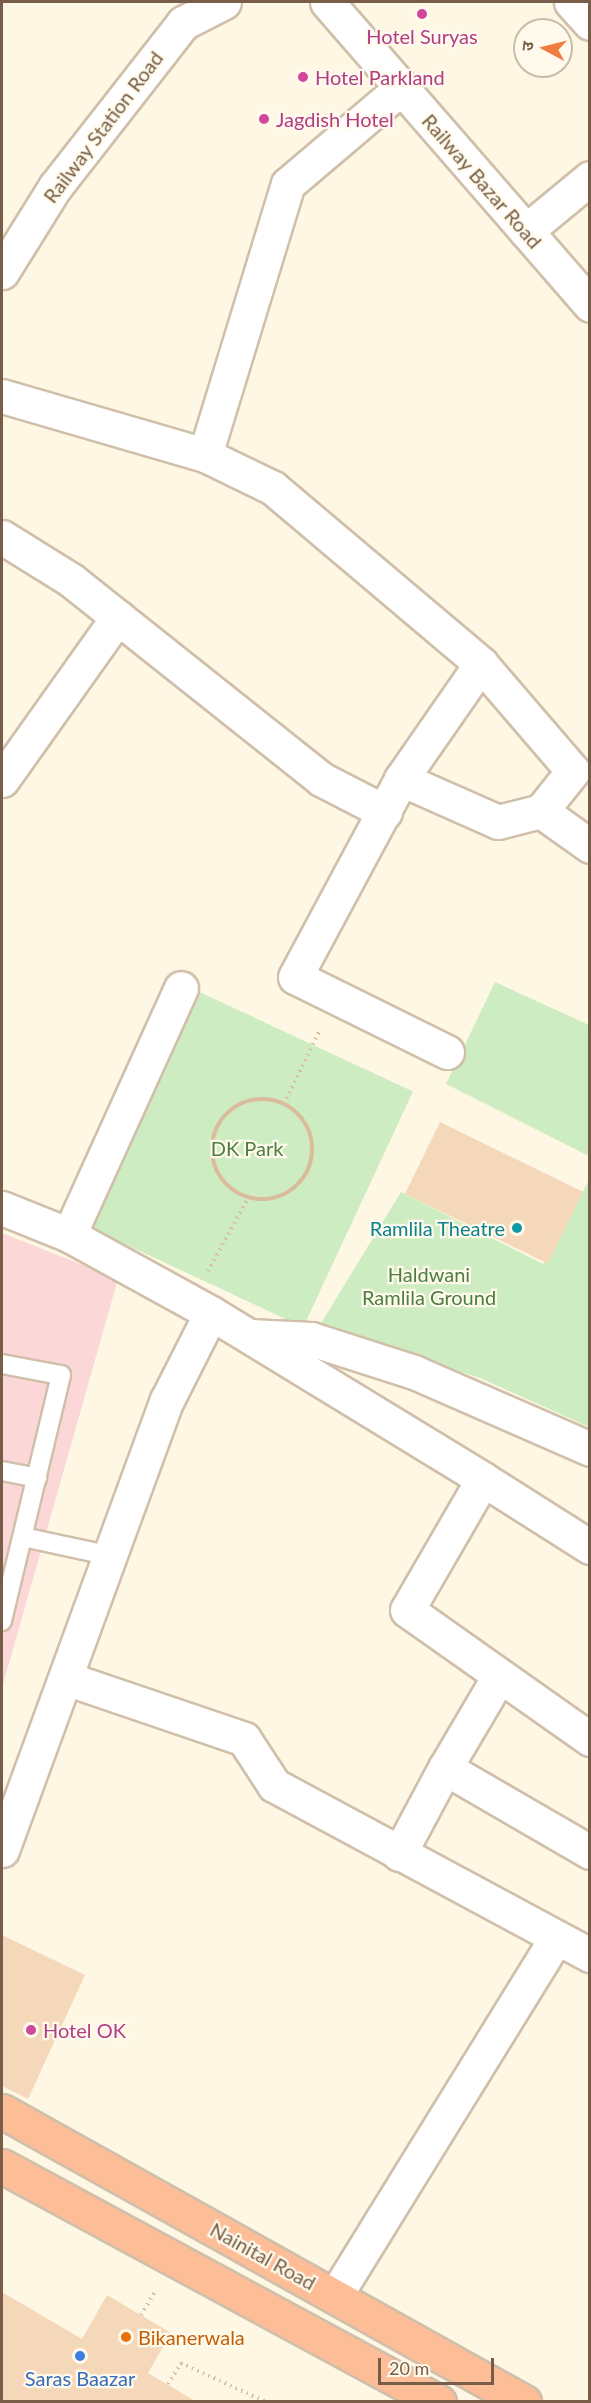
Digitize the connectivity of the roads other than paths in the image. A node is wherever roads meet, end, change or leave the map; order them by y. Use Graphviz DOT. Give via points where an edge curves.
graph roads {
  1 [pos="224,2"];
  2 [pos="327,2"];
  3 [pos="571,2"];
  4 [pos="590,23"];
  5 [pos="401,88"];
  6 [pos="590,178"];
  7 [pos="526,231"];
  8 [pos="2,272"];
  9 [pos="590,305"];
  10 [pos="2,396"];
  11 [pos="205,455"];
  12 [pos="2,537"];
  13 [pos="118,617"];
  14 [pos="481,664"];
  15 [pos="581,765"];
  16 [pos="401,779"];
  17 [pos="2,780"];
  18 [pos="541,811"];
  19 [pos="385,812"];
  20 [pos="590,846"];
  21 [pos="181,988"];
  22 [pos="447,1052"];
  23 [pos="2,1208"];
  24 [pos="69,1235"];
  25 [pos="201,1307"];
  26 [pos="245,1336"];
  27 [pos="2,1364"];
  28 [pos="590,1449"];
  29 [pos="2,1471"];
  30 [pos="37,1478"];
  31 [pos="483,1479"];
  32 [pos="23,1537"];
  33 [pos="590,1547"];
  34 [pos="112,1556"];
  35 [pos="2,1621"];
  36 [pos="498,1678"];
  37 [pos="68,1679"];
  38 [pos="590,1739"];
  39 [pos="445,1768"];
  40 [pos="2,1850"];
  41 [pos="590,1852"];
  42 [pos="399,1854"];
  43 [pos="556,1938"];
  44 [pos="590,1956"];
  45 [pos="2,2111"];
  46 [pos="2,2166"];
  47 [pos="335,2296"];
  48 [pos="312,2333"];
  49 [pos="439,2402"];
  50 [pos="524,2402"];
  1 -- 8 [label="street, Railway Station Road" via="183,23 55,187"];
  2 -- 5 [label="street, Railway Bazar Road"];
  3 -- 4 [label="street"];
  5 -- 7 [label="street, Railway Bazar Road"];
  5 -- 11 [label="street" via="288,184"];
  6 -- 7 [label="street"];
  7 -- 9 [label="street, Railway Bazar Road"];
  10 -- 11 [label="street"];
  11 -- 14 [label="street" via="273,488"];
  12 -- 13 [label="street"];
  13 -- 17 [label="street"];
  13 -- 19 [label="street" via="321,779"];
  14 -- 15 [label="street"];
  14 -- 16 [label="street"];
  15 -- 18 [label="street"];
  16 -- 18 [label="street" via="498,822"];
  16 -- 19 [label="street"];
  18 -- 20 [label="street"];
  19 -- 22 [label="street" via="295,977"];
  21 -- 24 [label="street"];
  23 -- 24 [label="street"];
  24 -- 25 [label="street"];
  25 -- 26 [label="street"];
  25 -- 34 [label="street"];
  26 -- 28 [label="street" via="311,1339 414,1372"];
  26 -- 31 [label="street"];
  27 -- 30 [label="lane" via="61,1375"];
  29 -- 30 [label="lane"];
  30 -- 32 [label="lane"];
  31 -- 33 [label="street"];
  31 -- 36 [label="street" via="407,1610"];
  32 -- 34 [label="lane"];
  32 -- 35 [label="lane"];
  34 -- 37 [label="street"];
  36 -- 38 [label="street"];
  36 -- 39 [label="street"];
  37 -- 40 [label="street"];
  37 -- 42 [label="street" via="244,1739 274,1785"];
  39 -- 41 [label="street"];
  39 -- 42 [label="street"];
  42 -- 43 [label="street"];
  43 -- 44 [label="street"];
  43 -- 47 [label="street"];
  45 -- 47 [label="highway, Nainital Road"];
  46 -- 48 [label="highway"];
  47 -- 48 [label="highway"];
  47 -- 50 [label="highway, Nainital Road"];
  48 -- 49 [label="highway"];
}
